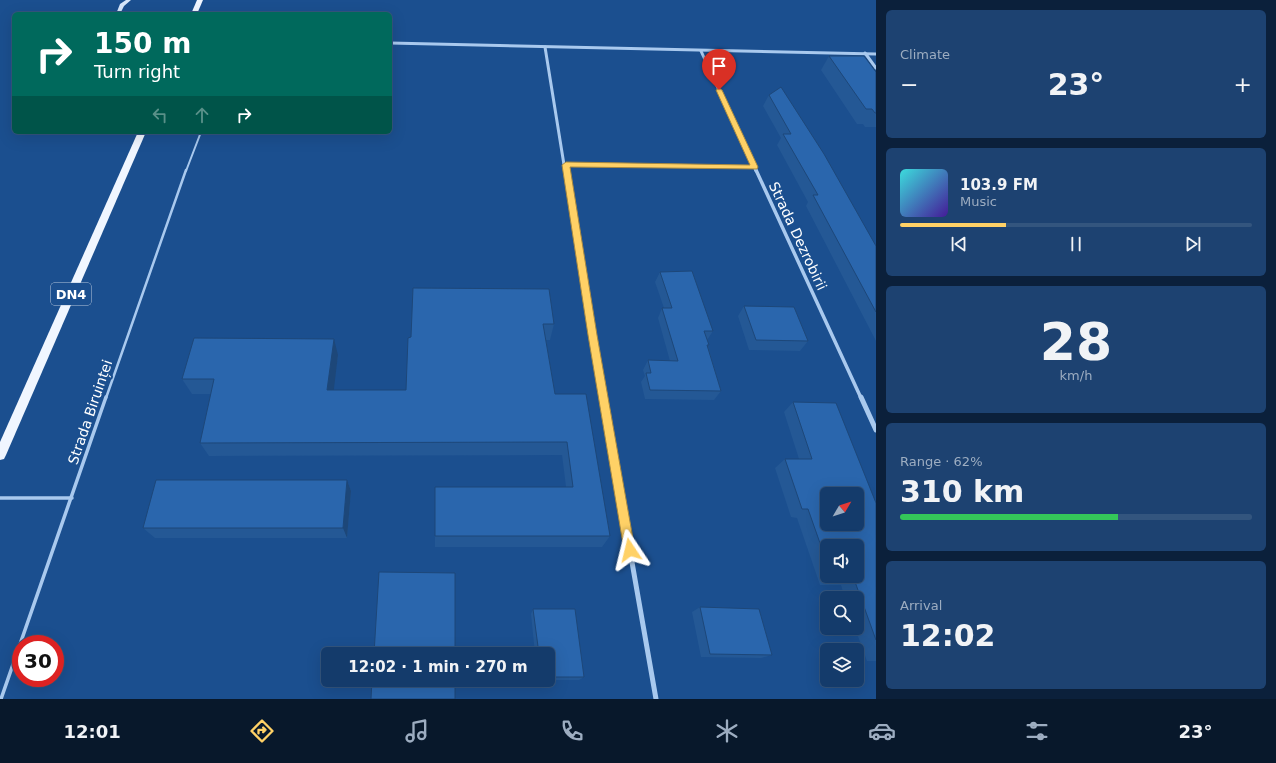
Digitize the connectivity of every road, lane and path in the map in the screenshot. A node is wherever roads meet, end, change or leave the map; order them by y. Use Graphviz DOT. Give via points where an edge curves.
graph roads {
  1 [pos="129,0"];
  2 [pos="200,0"];
  3 [pos="119,12"];
  4 [pos="195,12"];
  5 [pos="392,43"];
  6 [pos="545,47"];
  7 [pos="701,51"];
  8 [pos="865,54"];
  9 [pos="876,54"];
  10 [pos="876,68"];
  11 [pos="141,134"];
  12 [pos="200,134"];
  13 [pos="566,165"];
  14 [pos="754,167"];
  15 [pos="876,430"];
  16 [pos="0,455"];
  17 [pos="0,498"];
  18 [pos="72,498"];
  19 [pos="1,699"];
  20 [pos="656,699"];
  1 -- 3 [label="street" via="122,5"];
  2 -- 4 [label="main road"];
  5 -- 6 [label="street"];
  6 -- 7 [label="street"];
  6 -- 13 [label="street"];
  7 -- 8 [label="street"];
  7 -- 14 [label="street, Strada Dezrobirii"];
  8 -- 9 [label="street"];
  8 -- 10 [label="street"];
  11 -- 16 [label="main road, DN4"];
  12 -- 18 [label="lane, Strada Biruinței"];
  13 -- 14 [label="street"];
  13 -- 20 [label="street" via="592,335"];
  14 -- 15 [label="street, Strada Dezrobirii"];
  17 -- 18 [label="lane"];
  18 -- 19 [label="lane, Strada Biruinței"];
}
